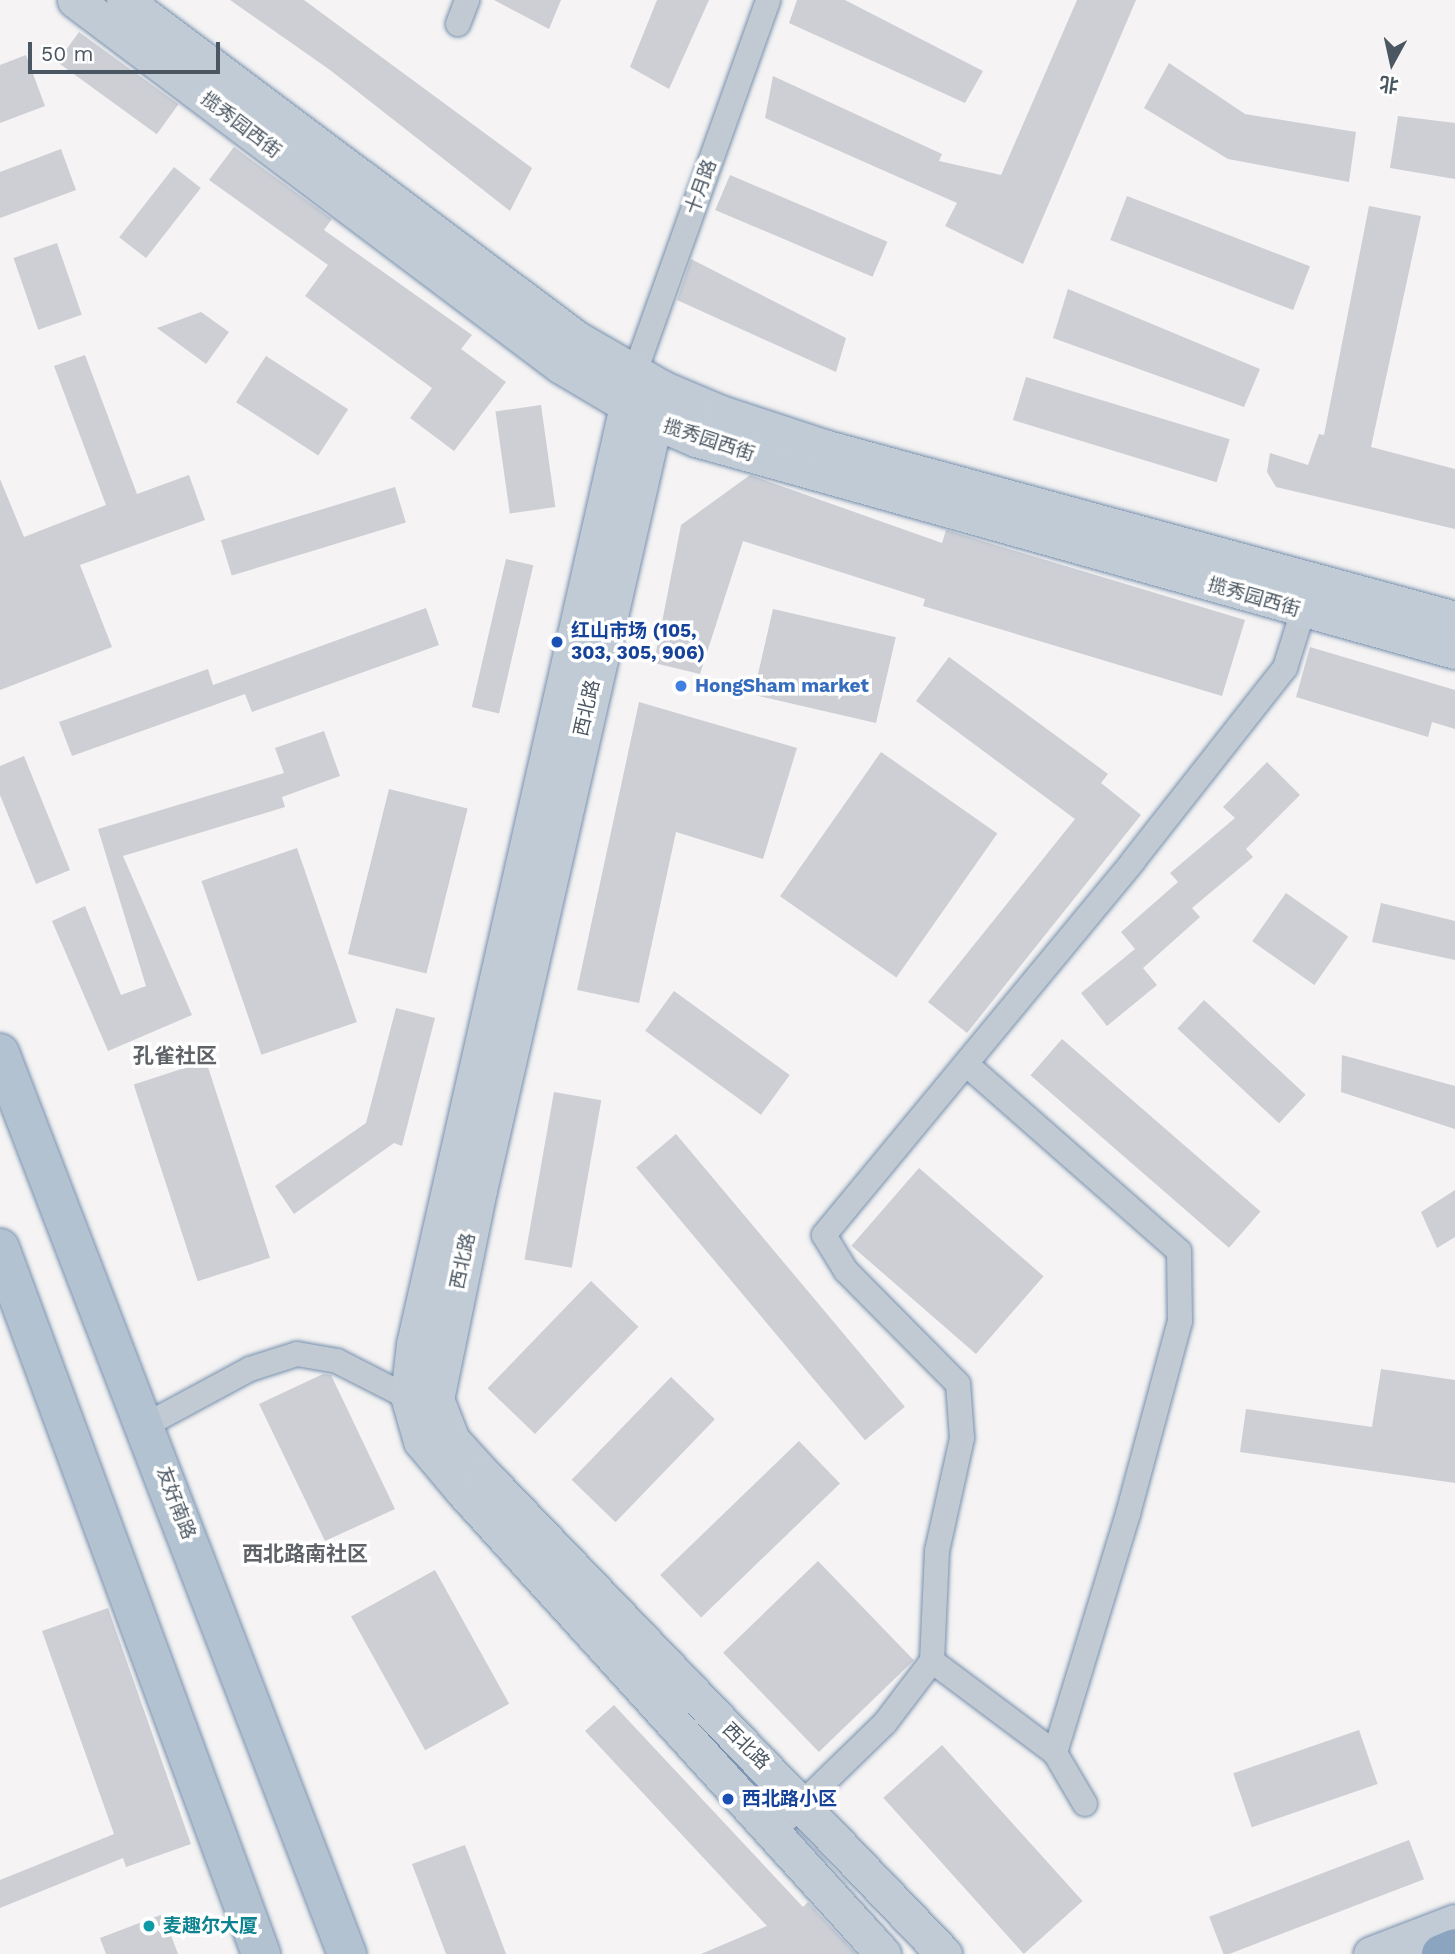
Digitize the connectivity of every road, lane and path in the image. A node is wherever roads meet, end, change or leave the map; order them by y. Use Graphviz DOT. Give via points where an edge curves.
graph roads {
  1 [pos="75,0"];
  2 [pos="124,0"];
  3 [pos="467,0"];
  4 [pos="768,0"];
  5 [pos="458,24"];
  6 [pos="644,398"];
  7 [pos="1303,611"];
  8 [pos="1455,619"];
  9 [pos="1455,651"];
  10 [pos="0,1053"];
  11 [pos="966,1064"];
  12 [pos="0,1248"];
  13 [pos="408,1396"];
  14 [pos="443,1417"];
  15 [pos="146,1425"];
  16 [pos="932,1661"];
  17 [pos="1055,1753"];
  18 [pos="804,1804"];
  19 [pos="1085,1804"];
  20 [pos="775,1830"];
  21 [pos="1455,1922"];
  22 [pos="1455,1948"];
  23 [pos="261,1954"];
  24 [pos="347,1954"];
  25 [pos="883,1954"];
  26 [pos="944,1954"];
  27 [pos="1371,1954"];
  28 [pos="1441,1954"];
  1 -- 6 [label="main road, 揽秀园西街" via="561,366"];
  2 -- 6 [label="main road, 揽秀园西街" via="577,339"];
  3 -- 5 [label="street"];
  4 -- 6 [label="street, 十月路"];
  6 -- 7 [label="main road, 揽秀园西街" via="696,439"];
  6 -- 8 [label="main road, 揽秀园西街" via="721,413 827,447"];
  6 -- 13 [label="main road, 西北路" via="417,1331"];
  6 -- 14 [label="main road, 西北路" via="445,1344 436,1399"];
  7 -- 9 [label="main road, 揽秀园西街"];
  7 -- 11 [label="street" via="1285,668"];
  10 -- 15 [label="main road, 友好南路"];
  11 -- 16 [label="street" via="824,1235 846,1272 958,1384 962,1438 937,1552"];
  11 -- 17 [label="street" via="1179,1251 1180,1321 1128,1514"];
  12 -- 23 [label="main road"];
  13 -- 14 [label="street"];
  13 -- 15 [label="street" via="337,1361 298,1354 250,1369"];
  13 -- 20 [label="main road, 西北路" via="421,1441 463,1491"];
  14 -- 18 [label="main road, 西北路" via="452,1440 482,1473"];
  15 -- 24 [label="main road, 友好南路"];
  16 -- 17 [label="street"];
  16 -- 18 [label="street" via="885,1723"];
  17 -- 19 [label="street"];
  18 -- 20 [label="street"];
  18 -- 26 [label="main road, 西北路"];
  20 -- 25 [label="main road, 西北路"];
  21 -- 27 [label="main road"];
  22 -- 28 [label="highway"];
}
